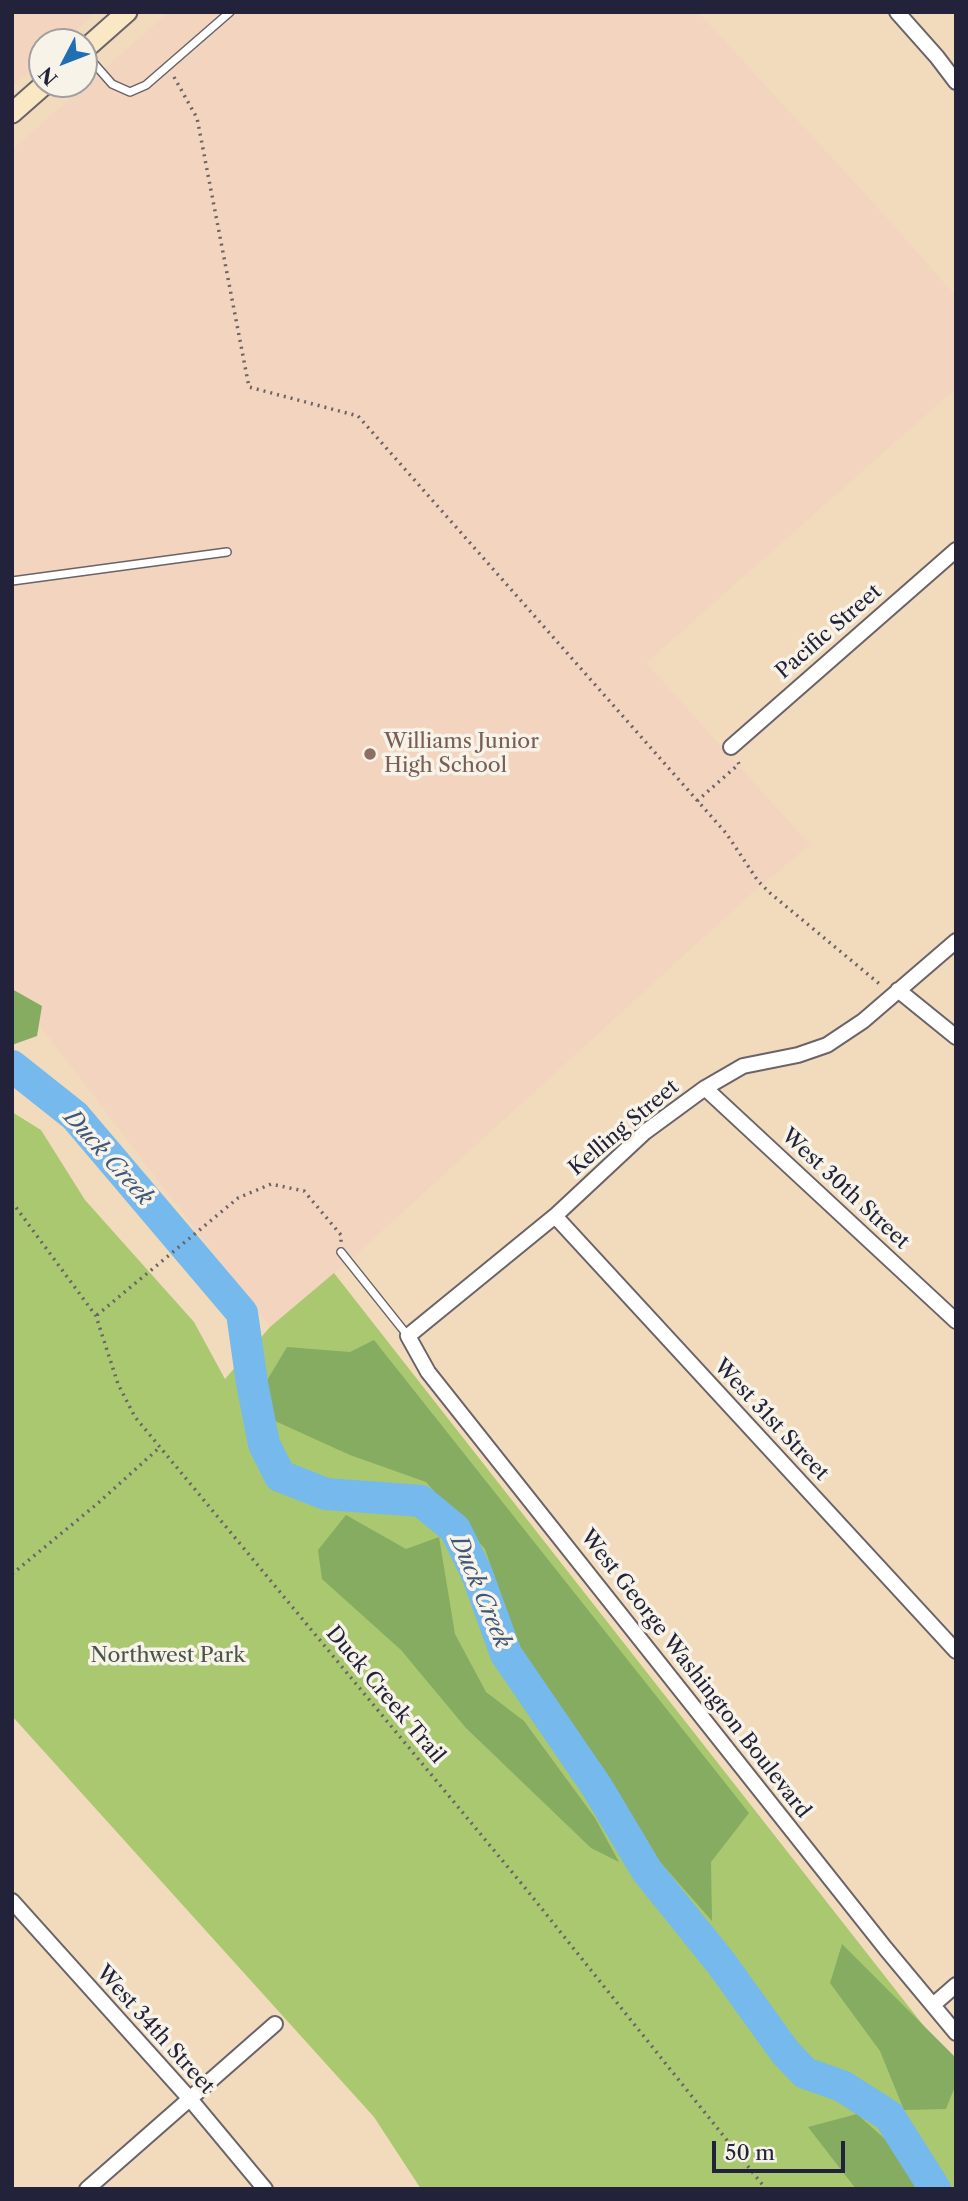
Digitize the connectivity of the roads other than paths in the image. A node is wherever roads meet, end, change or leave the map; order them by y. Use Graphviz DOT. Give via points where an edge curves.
graph roads {
  1 [pos="127,12"];
  2 [pos="230,12"];
  3 [pos="897,12"];
  4 [pos="98,38"];
  5 [pos="98,68"];
  6 [pos="956,82"];
  7 [pos="29,98"];
  8 [pos="12,113"];
  9 [pos="956,550"];
  10 [pos="227,552"];
  11 [pos="12,582"];
  12 [pos="731,747"];
  13 [pos="956,941"];
  14 [pos="898,990"];
  15 [pos="956,1037"];
  16 [pos="705,1088"];
  17 [pos="555,1216"];
  18 [pos="341,1252"];
  19 [pos="956,1321"];
  20 [pos="408,1336"];
  21 [pos="956,1651"];
  22 [pos="12,1901"];
  23 [pos="956,1985"];
  24 [pos="933,2005"];
  25 [pos="275,2024"];
  26 [pos="956,2033"];
  27 [pos="190,2099"];
  28 [pos="87,2189"];
  29 [pos="265,2189"];
  1 -- 4 [label="main road"];
  2 -- 5 [label="lane" via="146,85 130,92 112,84"];
  3 -- 6 [label="street"];
  7 -- 8 [label="main road"];
  9 -- 12 [label="street, Pacific Street"];
  10 -- 11 [label="lane"];
  13 -- 14 [label="street, Kelling Street"];
  14 -- 15 [label="street"];
  14 -- 16 [label="street, Kelling Street" via="827,1045 744,1066"];
  16 -- 17 [label="street, Kelling Street" via="645,1132"];
  16 -- 19 [label="street, West 30th Street"];
  17 -- 20 [label="street, Kelling Street"];
  17 -- 21 [label="street, West 31st Street"];
  18 -- 20 [label="lane"];
  20 -- 24 [label="street, West George Washington Boulevard" via="428,1372"];
  22 -- 27 [label="street, West 34th Street"];
  23 -- 24 [label="street"];
  24 -- 26 [label="street, West George Washington Boulevard"];
  25 -- 27 [label="street"];
  27 -- 28 [label="street"];
  27 -- 29 [label="street, West 34th Street"];
}
